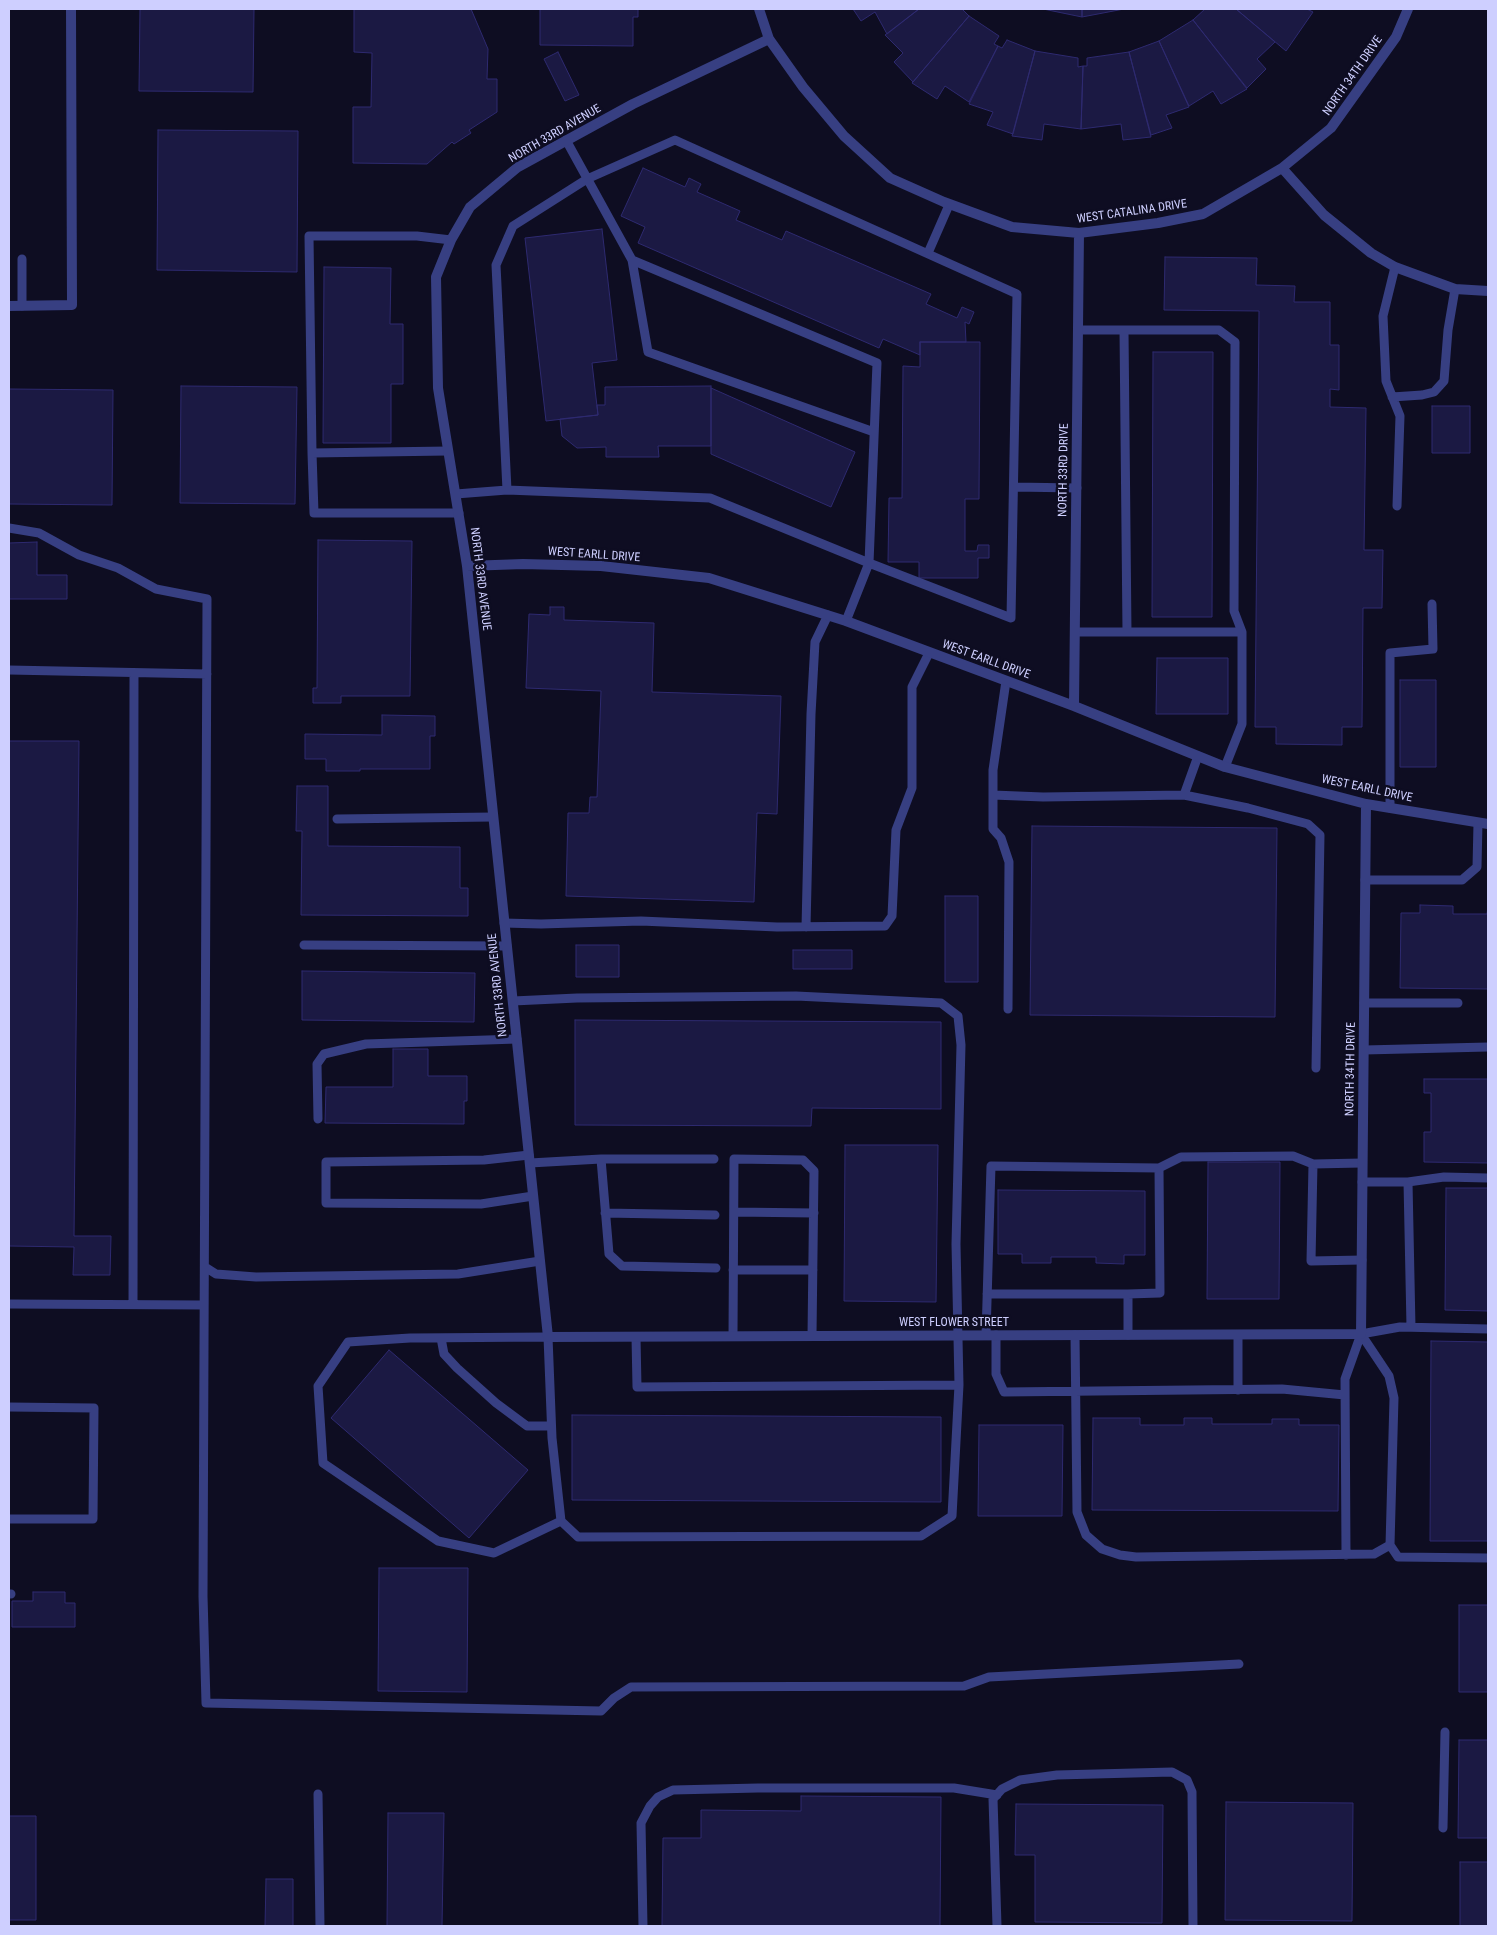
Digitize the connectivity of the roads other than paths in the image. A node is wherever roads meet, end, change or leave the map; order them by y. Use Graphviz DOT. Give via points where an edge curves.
graph roads {
  1 [pos="71,9"];
  2 [pos="759,9"];
  3 [pos="1408,9"];
  4 [pos="769,39"];
  5 [pos="566,140"];
  6 [pos="1282,168"];
  7 [pos="587,179"];
  8 [pos="949,204"];
  9 [pos="1079,233"];
  10 [pos="451,240"];
  11 [pos="928,253"];
  12 [pos="22,260"];
  13 [pos="632,260"];
  14 [pos="1395,267"];
  15 [pos="1456,289"];
  16 [pos="1488,291"];
  17 [pos="9,306"];
  18 [pos="22,306"];
  19 [pos="1078,330"];
  20 [pos="1124,330"];
  21 [pos="1392,397"];
  22 [pos="874,432"];
  23 [pos="448,451"];
  24 [pos="312,453"];
  25 [pos="1014,487"];
  26 [pos="1077,488"];
  27 [pos="507,490"];
  28 [pos="456,494"];
  29 [pos="1397,506"];
  30 [pos="458,512"];
  31 [pos="9,528"];
  32 [pos="869,563"];
  33 [pos="467,566"];
  34 [pos="1432,604"];
  35 [pos="828,615"];
  36 [pos="846,621"];
  37 [pos="1075,632"];
  38 [pos="1127,632"];
  39 [pos="1242,632"];
  40 [pos="929,652"];
  41 [pos="9,670"];
  42 [pos="134,672"];
  43 [pos="207,674"];
  44 [pos="1006,681"];
  45 [pos="1074,706"];
  46 [pos="1198,756"];
  47 [pos="1224,767"];
  48 [pos="993,795"];
  49 [pos="1184,795"];
  50 [pos="1366,804"];
  51 [pos="1390,808"];
  52 [pos="493,817"];
  53 [pos="338,819"];
  54 [pos="1483,824"];
  55 [pos="1365,880"];
  56 [pos="504,923"];
  57 [pos="806,926"];
  58 [pos="304,945"];
  59 [pos="507,946"];
  60 [pos="512,1002"];
  61 [pos="1364,1003"];
  62 [pos="1458,1003"];
  63 [pos="1008,1009"];
  64 [pos="516,1039"];
  65 [pos="1488,1047"];
  66 [pos="1364,1050"];
  67 [pos="1316,1068"];
  68 [pos="318,1119"];
  69 [pos="529,1159"];
  70 [pos="601,1159"];
  71 [pos="714,1159"];
  72 [pos="1362,1163"];
  73 [pos="1313,1164"];
  74 [pos="1159,1168"];
  75 [pos="1488,1178"];
  76 [pos="1362,1182"];
  77 [pos="1408,1182"];
  78 [pos="533,1196"];
  79 [pos="734,1212"];
  80 [pos="605,1213"];
  81 [pos="814,1213"];
  82 [pos="715,1214"];
  83 [pos="1362,1260"];
  84 [pos="540,1261"];
  85 [pos="205,1267"];
  86 [pos="716,1268"];
  87 [pos="733,1270"];
  88 [pos="813,1270"];
  89 [pos="987,1294"];
  90 [pos="1128,1294"];
  91 [pos="9,1304"];
  92 [pos="133,1304"];
  93 [pos="204,1305"];
  94 [pos="1411,1327"];
  95 [pos="1488,1329"];
  96 [pos="1238,1334"];
  97 [pos="1361,1334"];
  98 [pos="991,1335"];
  99 [pos="1075,1335"];
  100 [pos="1128,1335"];
  101 [pos="733,1336"];
  102 [pos="812,1336"];
  103 [pos="957,1336"];
  104 [pos="548,1337"];
  105 [pos="636,1337"];
  106 [pos="441,1338"];
  107 [pos="959,1385"];
  108 [pos="1076,1390"];
  109 [pos="1238,1390"];
  110 [pos="1345,1395"];
  111 [pos="9,1407"];
  112 [pos="551,1426"];
  113 [pos="9,1519"];
  114 [pos="561,1521"];
  115 [pos="1390,1545"];
  116 [pos="1346,1555"];
  117 [pos="1488,1558"];
  118 [pos="1240,1664"];
  119 [pos="1445,1732"];
  120 [pos="318,1794"];
  121 [pos="996,1795"];
  122 [pos="1443,1828"];
  123 [pos="320,1926"];
  124 [pos="643,1926"];
  125 [pos="996,1926"];
  126 [pos="1193,1926"];
  1 -- 18 [label="street" via="72,304"];
  2 -- 4 [label="street"];
  3 -- 6 [label="street, NORTH 34TH DRIVE" via="1396,36 1331,128"];
  4 -- 5 [label="street, NORTH 33RD AVENUE"];
  4 -- 8 [label="street, WEST CATALINA DRIVE" via="844,136 890,178"];
  5 -- 7 [label="lane"];
  5 -- 10 [label="street, NORTH 33RD AVENUE" via="518,167 470,207"];
  6 -- 9 [label="street, WEST CATALINA DRIVE" via="1203,214"];
  6 -- 14 [label="street" via="1324,215 1371,253"];
  7 -- 11 [label="lane" via="675,140"];
  7 -- 13 [label="lane"];
  7 -- 27 [label="lane" via="513,226 496,265"];
  8 -- 9 [label="street, WEST CATALINA DRIVE" via="1012,227"];
  8 -- 11 [label="lane"];
  9 -- 19 [label="street, NORTH 33RD DRIVE"];
  10 -- 23 [label="street, NORTH 33RD AVENUE" via="436,277 438,388"];
  10 -- 24 [label="lane" via="417,236 309,236"];
  11 -- 25 [label="lane" via="1017,294"];
  12 -- 18 [label="lane"];
  13 -- 22 [label="lane" via="648,352"];
  13 -- 22 [label="lane" via="876,363"];
  14 -- 15 [label="street"];
  14 -- 21 [label="lane" via="1383,316 1386,381"];
  15 -- 16 [label="street"];
  15 -- 21 [label="lane" via="1448,330 1444,381 1434,392"];
  17 -- 18 [label="street"];
  19 -- 20 [label="lane"];
  19 -- 26 [label="street, NORTH 33RD DRIVE"];
  20 -- 38 [label="lane"];
  20 -- 39 [label="lane" via="1219,330 1235,342 1234,611"];
  21 -- 29 [label="lane" via="1400,416"];
  22 -- 32 [label="lane"];
  23 -- 24 [label="lane"];
  23 -- 28 [label="street, NORTH 33RD AVENUE"];
  24 -- 30 [label="lane" via="314,513"];
  25 -- 26 [label="lane"];
  25 -- 32 [label="lane" via="1011,618"];
  26 -- 37 [label="street, NORTH 33RD DRIVE"];
  27 -- 28 [label="lane"];
  27 -- 32 [label="lane" via="710,498"];
  28 -- 30 [label="street, NORTH 33RD AVENUE"];
  30 -- 33 [label="street, NORTH 33RD AVENUE"];
  31 -- 43 [label="lane" via="39,533 79,555 118,568 156,589 207,598"];
  32 -- 36 [label="lane"];
  33 -- 35 [label="street, WEST EARLL DRIVE" via="601,566 710,578"];
  33 -- 52 [label="street, NORTH 33RD AVENUE"];
  34 -- 51 [label="lane" via="1433,649 1390,653"];
  35 -- 36 [label="street, WEST EARLL DRIVE"];
  35 -- 57 [label="lane" via="814,642"];
  36 -- 40 [label="street, WEST EARLL DRIVE"];
  37 -- 38 [label="lane"];
  37 -- 45 [label="street, NORTH 33RD DRIVE"];
  38 -- 39 [label="lane"];
  39 -- 47 [label="lane" via="1242,724"];
  40 -- 44 [label="street, WEST EARLL DRIVE"];
  40 -- 57 [label="lane" via="912,687 912,788 896,830 892,916 884,926"];
  41 -- 42 [label="lane"];
  42 -- 43 [label="lane"];
  42 -- 92 [label="lane"];
  43 -- 85 [label="lane"];
  44 -- 45 [label="street, WEST EARLL DRIVE"];
  44 -- 48 [label="lane" via="993,770"];
  45 -- 46 [label="street, WEST EARLL DRIVE"];
  46 -- 47 [label="street, WEST EARLL DRIVE"];
  46 -- 49 [label="lane"];
  47 -- 50 [label="street, WEST EARLL DRIVE"];
  48 -- 49 [label="lane"];
  48 -- 63 [label="lane" via="993,829 1001,838 1009,862"];
  49 -- 67 [label="lane" via="1308,824 1320,835"];
  50 -- 51 [label="street, WEST EARLL DRIVE"];
  50 -- 55 [label="street, NORTH 34TH DRIVE"];
  51 -- 54 [label="street, WEST EARLL DRIVE"];
  52 -- 53 [label="lane"];
  52 -- 56 [label="street, NORTH 33RD AVENUE"];
  54 -- 55 [label="lane" via="1476,867 1462,880"];
  55 -- 61 [label="street, NORTH 34TH DRIVE"];
  56 -- 57 [label="lane" via="641,921"];
  56 -- 59 [label="street, NORTH 33RD AVENUE"];
  58 -- 59 [label="lane"];
  59 -- 60 [label="street, NORTH 33RD AVENUE"];
  60 -- 64 [label="street, NORTH 33RD AVENUE"];
  60 -- 103 [label="lane" via="577,998 796,996 941,1003 958,1016 961,1045"];
  61 -- 62 [label="lane"];
  61 -- 66 [label="street, NORTH 34TH DRIVE"];
  64 -- 68 [label="lane" via="366,1044 324,1054 317,1064"];
  64 -- 69 [label="street, NORTH 33RD AVENUE"];
  65 -- 66 [label="lane"];
  66 -- 72 [label="street, NORTH 34TH DRIVE"];
  69 -- 70 [label="lane"];
  69 -- 78 [label="street, NORTH 33RD AVENUE"];
  69 -- 78 [label="lane" via="326,1162 326,1203 481,1204"];
  70 -- 71 [label="lane"];
  70 -- 80 [label="lane"];
  72 -- 73 [label="lane"];
  72 -- 76 [label="street, NORTH 34TH DRIVE"];
  73 -- 74 [label="lane" via="1293,1156 1181,1157"];
  73 -- 83 [label="lane" via="1311,1261"];
  74 -- 89 [label="lane" via="991,1166"];
  74 -- 90 [label="lane" via="1160,1293"];
  75 -- 77 [label="lane" via="1444,1177"];
  76 -- 77 [label="lane"];
  76 -- 83 [label="street, NORTH 34TH DRIVE"];
  77 -- 94 [label="lane"];
  78 -- 84 [label="street, NORTH 33RD AVENUE"];
  79 -- 81 [label="lane"];
  79 -- 81 [label="lane" via="734,1159 803,1160 814,1171"];
  79 -- 87 [label="lane"];
  80 -- 82 [label="lane"];
  80 -- 86 [label="lane" via="609,1254 622,1266"];
  81 -- 88 [label="lane"];
  83 -- 97 [label="street, NORTH 34TH DRIVE"];
  84 -- 85 [label="lane" via="458,1274 256,1277 216,1274"];
  84 -- 104 [label="street, NORTH 33RD AVENUE"];
  85 -- 93 [label="lane"];
  87 -- 88 [label="lane"];
  87 -- 101 [label="lane"];
  88 -- 102 [label="lane"];
  89 -- 90 [label="lane"];
  89 -- 98 [label="lane"];
  90 -- 100 [label="lane"];
  91 -- 92 [label="lane"];
  92 -- 93 [label="lane"];
  93 -- 118 [label="lane" via="206,1703 601,1711 631,1687 964,1686 989,1677"];
  94 -- 95 [label="lane"];
  94 -- 97 [label="lane"];
  96 -- 97 [label="street, WEST FLOWER STREET"];
  96 -- 100 [label="street, WEST FLOWER STREET"];
  96 -- 109 [label="lane"];
  97 -- 110 [label="lane" via="1345,1379"];
  97 -- 115 [label="lane" via="1390,1376 1394,1398"];
  98 -- 99 [label="street, WEST FLOWER STREET"];
  98 -- 103 [label="street, WEST FLOWER STREET"];
  98 -- 108 [label="lane" via="996,1374 1004,1392"];
  99 -- 100 [label="street, WEST FLOWER STREET"];
  99 -- 108 [label="lane"];
  101 -- 102 [label="street, WEST FLOWER STREET"];
  101 -- 105 [label="street, WEST FLOWER STREET"];
  102 -- 103 [label="street, WEST FLOWER STREET"];
  103 -- 107 [label="lane"];
  104 -- 105 [label="street, WEST FLOWER STREET"];
  104 -- 106 [label="lane"];
  104 -- 112 [label="lane"];
  105 -- 107 [label="lane" via="636,1387"];
  106 -- 112 [label="lane" via="444,1354 496,1403 527,1426"];
  106 -- 114 [label="lane" via="348,1342 318,1386 323,1462 438,1541 494,1553"];
  107 -- 114 [label="lane" via="952,1516 921,1536 578,1537"];
  108 -- 109 [label="lane"];
  108 -- 116 [label="lane" via="1077,1512 1086,1535 1102,1548 1136,1558"];
  109 -- 110 [label="lane"];
  110 -- 116 [label="lane"];
  111 -- 113 [label="lane" via="94,1408 93,1519"];
  112 -- 114 [label="lane"];
  115 -- 116 [label="lane" via="1374,1554"];
  115 -- 117 [label="lane" via="1398,1557"];
  119 -- 122 [label="lane"];
  120 -- 123 [label="lane"];
  121 -- 124 [label="lane" via="954,1788 673,1790 658,1797 641,1823"];
  121 -- 125 [label="lane" via="993,1799"];
  121 -- 126 [label="lane" via="1020,1780 1057,1775 1172,1772 1187,1780 1192,1792"];
}
